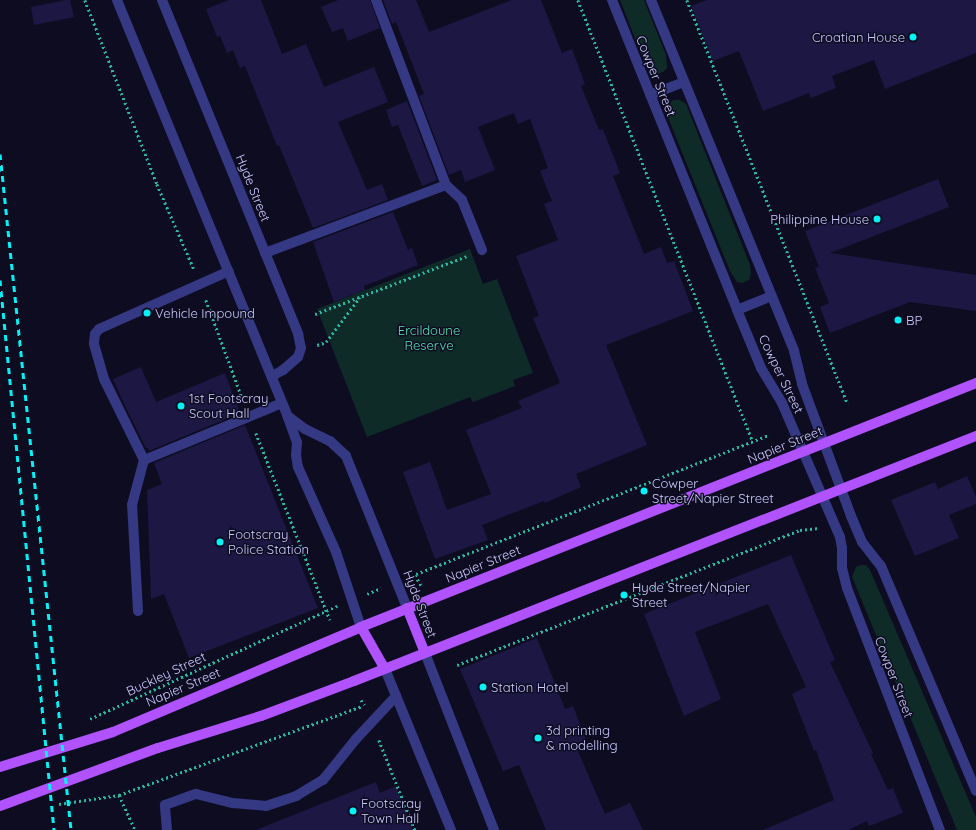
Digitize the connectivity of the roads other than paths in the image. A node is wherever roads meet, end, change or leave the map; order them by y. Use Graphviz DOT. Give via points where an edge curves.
graph roads {
  1 [pos="118,0"];
  2 [pos="162,0"];
  3 [pos="376,0"];
  4 [pos="612,0"];
  5 [pos="651,0"];
  6 [pos="684,82"];
  7 [pos="650,95"];
  8 [pos="446,184"];
  9 [pos="482,250"];
  10 [pos="265,253"];
  11 [pos="229,271"];
  12 [pos="771,296"];
  13 [pos="737,310"];
  14 [pos="272,376"];
  15 [pos="976,383"];
  16 [pos="282,403"];
  17 [pos="288,415"];
  18 [pos="976,436"];
  19 [pos="824,443"];
  20 [pos="803,452"];
  21 [pos="144,460"];
  22 [pos="841,489"];
  23 [pos="822,496"];
  24 [pos="407,608"];
  25 [pos="138,611"];
  26 [pos="361,627"];
  27 [pos="425,652"];
  28 [pos="385,669"];
  29 [pos="396,696"];
  30 [pos="0,767"];
  31 [pos="976,791"];
  32 [pos="0,806"];
  33 [pos="167,830"];
  34 [pos="451,830"];
  35 [pos="494,830"];
  36 [pos="940,830"];
  1 -- 11 [label="street, Hyde Street"];
  2 -- 10 [label="street, Hyde Street"];
  3 -- 8 [label="street"];
  4 -- 7 [label="street, Cowper Street"];
  5 -- 6 [label="street, Cowper Street"];
  6 -- 7 [label="street"];
  6 -- 12 [label="street, Cowper Street"];
  7 -- 13 [label="street, Cowper Street"];
  8 -- 9 [label="street" via="462,200"];
  8 -- 10 [label="street"];
  10 -- 14 [label="street, Hyde Street" via="298,334 300,352 296,361"];
  11 -- 14 [label="street, Hyde Street"];
  11 -- 21 [label="street" via="99,329 95,334 94,344 104,380"];
  12 -- 13 [label="street"];
  12 -- 19 [label="street, Cowper Street" via="794,351 802,384"];
  13 -- 20 [label="street, Cowper Street" via="761,368 782,403"];
  14 -- 16 [label="street, Hyde Street"];
  15 -- 19 [label="main road, Napier Street"];
  16 -- 17 [label="street, Hyde Street"];
  16 -- 21 [label="street"];
  17 -- 24 [label="street, Hyde Street" via="298,424 330,441 346,456"];
  17 -- 26 [label="street, Hyde Street" via="297,442 298,466 336,552"];
  18 -- 22 [label="main road"];
  19 -- 20 [label="main road, Napier Street"];
  19 -- 22 [label="street, Cowper Street"];
  20 -- 23 [label="street, Cowper Street"];
  20 -- 24 [label="main road, Napier Street"];
  21 -- 25 [label="street" via="132,505"];
  22 -- 23 [label="main road"];
  22 -- 31 [label="street, Cowper Street" via="862,542 881,566"];
  23 -- 27 [label="main road"];
  23 -- 36 [label="street, Cowper Street" via="842,542 842,568 847,588"];
  24 -- 26 [label="main road, Napier Street"];
  24 -- 27 [label="main road, Hyde Street"];
  26 -- 28 [label="main road, Hyde Street"];
  26 -- 30 [label="main road, Napier Street" via="113,732"];
  27 -- 28 [label="main road"];
  27 -- 35 [label="street, Hyde Street"];
  28 -- 29 [label="street, Hyde Street"];
  28 -- 32 [label="main road" via="261,716 158,748"];
  29 -- 33 [label="street" via="323,780 296,796 266,806 233,803 196,794 165,805"];
  29 -- 34 [label="street, Hyde Street"];
}
